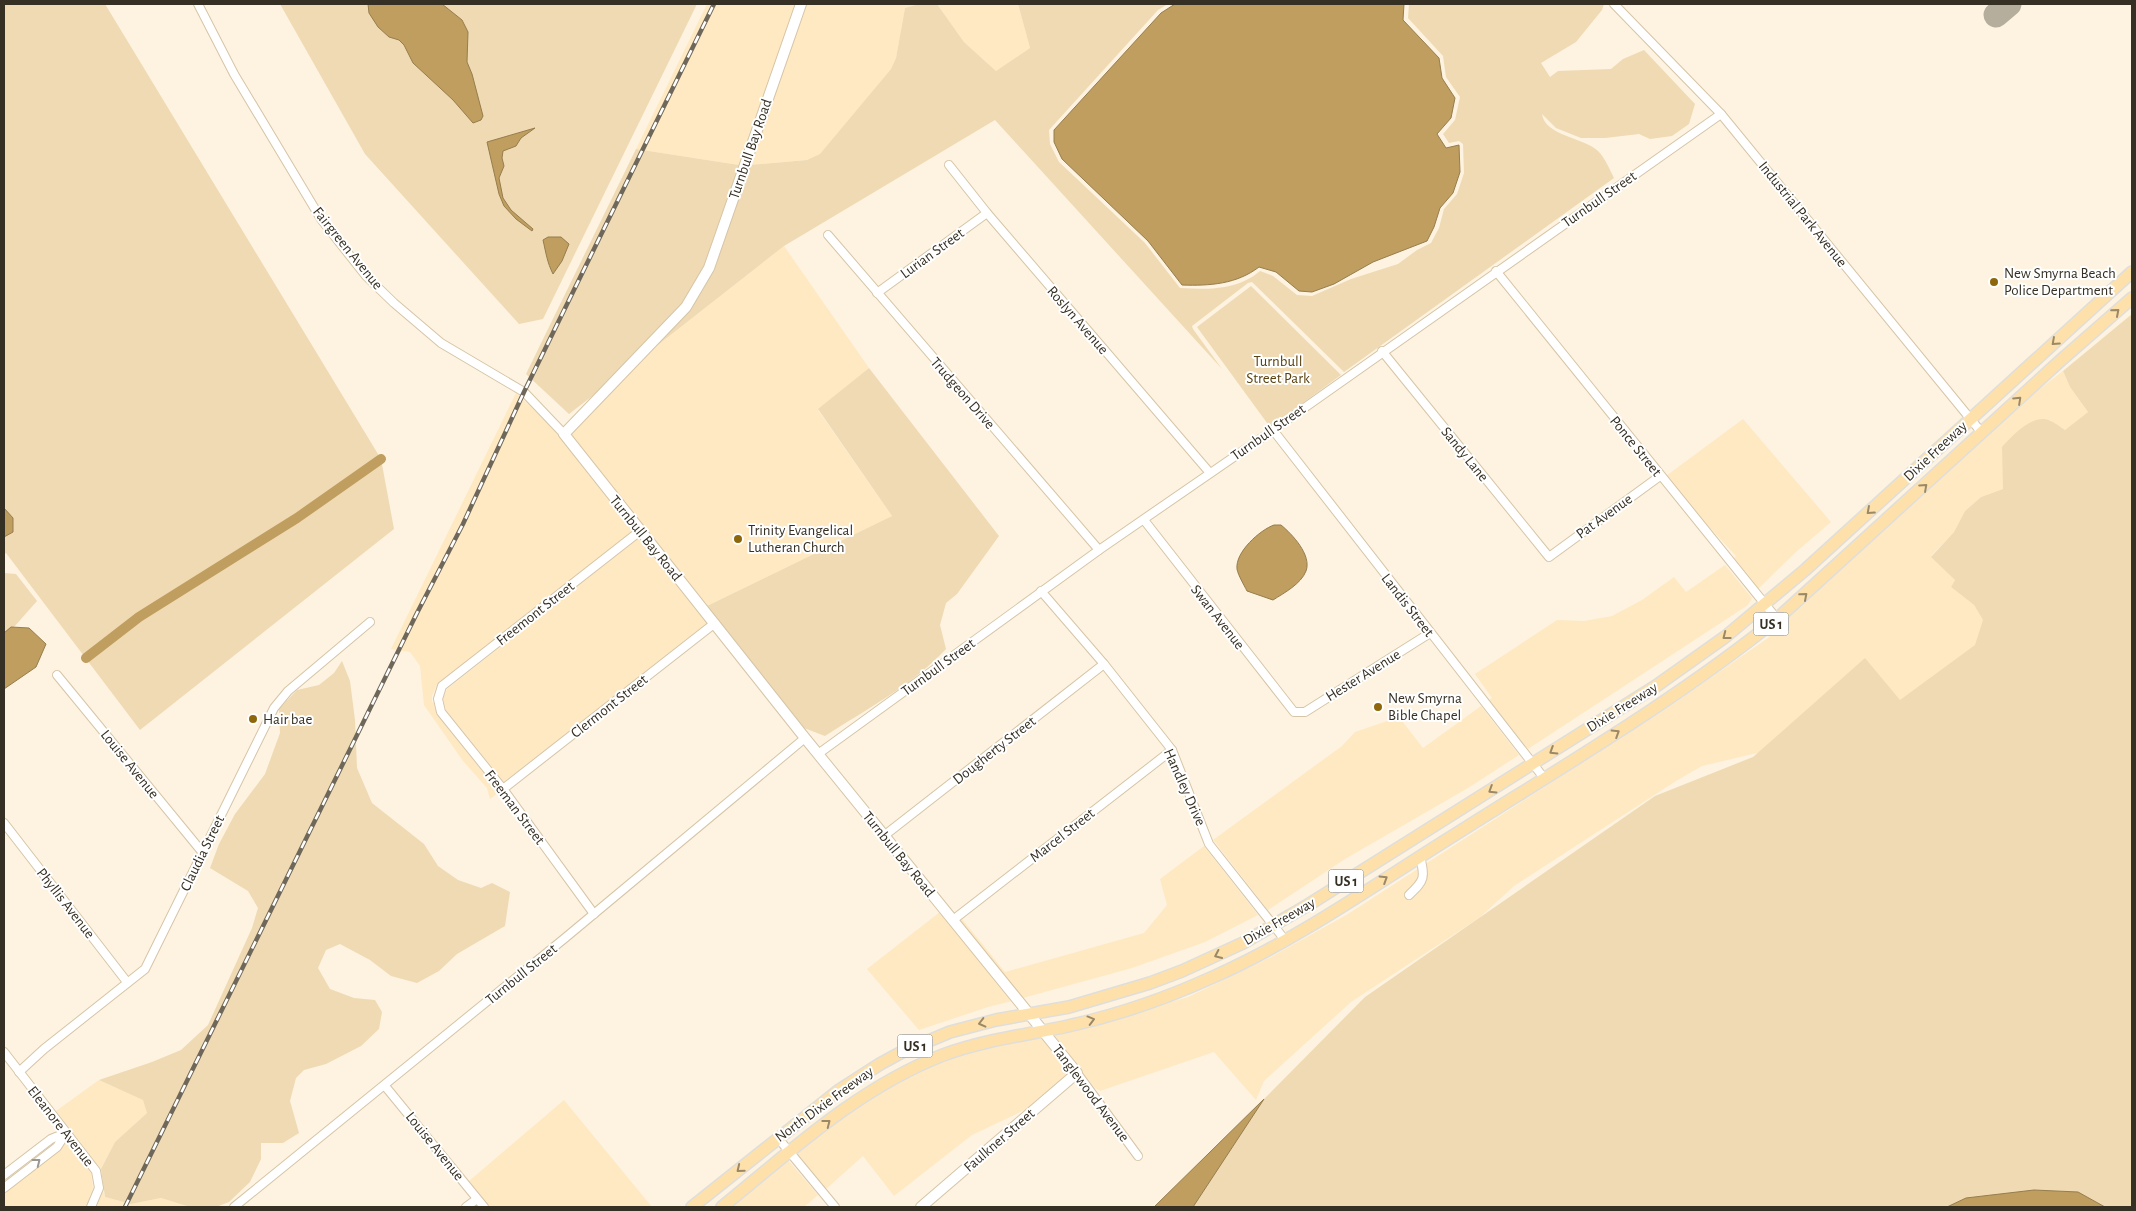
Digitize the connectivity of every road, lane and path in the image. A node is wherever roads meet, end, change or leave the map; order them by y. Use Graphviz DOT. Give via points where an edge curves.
graph roads {
  1 [pos="198,4"];
  2 [pos="801,4"];
  3 [pos="1614,4"];
  4 [pos="1720,114"];
  5 [pos="949,165"];
  6 [pos="987,212"];
  7 [pos="828,235"];
  8 [pos="1496,271"];
  9 [pos="2132,272"];
  10 [pos="877,293"];
  11 [pos="2132,298"];
  12 [pos="1382,351"];
  13 [pos="1971,418"];
  14 [pos="1273,430"];
  15 [pos="1982,433"];
  16 [pos="564,434"];
  17 [pos="1210,473"];
  18 [pos="1660,476"];
  19 [pos="1144,520"];
  20 [pos="640,532"];
  21 [pos="1099,550"];
  22 [pos="1549,556"];
  23 [pos="1041,591"];
  24 [pos="1765,606"];
  25 [pos="1777,619"];
  26 [pos="370,622"];
  27 [pos="715,623"];
  28 [pos="1430,632"];
  29 [pos="1104,664"];
  30 [pos="57,675"];
  31 [pos="438,699"];
  32 [pos="1294,712"];
  33 [pos="805,738"];
  34 [pos="1172,750"];
  35 [pos="818,754"];
  36 [pos="1533,764"];
  37 [pos="1544,778"];
  38 [pos="503,788"];
  39 [pos="4,823"];
  40 [pos="885,836"];
  41 [pos="203,852"];
  42 [pos="1420,856"];
  43 [pos="1409,895"];
  44 [pos="594,914"];
  45 [pos="953,920"];
  46 [pos="1273,926"];
  47 [pos="1285,940"];
  48 [pos="127,982"];
  49 [pos="1030,1014"];
  50 [pos="1044,1031"];
  51 [pos="4,1052"];
  52 [pos="20,1072"];
  53 [pos="1077,1073"];
  54 [pos="385,1086"];
  55 [pos="66,1133"];
  56 [pos="778,1138"];
  57 [pos="789,1153"];
  58 [pos="1138,1156"];
  59 [pos="4,1176"];
  60 [pos="4,1188"];
  61 [pos="477,1199"];
  62 [pos="92,1207"];
  63 [pos="234,1207"];
  64 [pos="466,1207"];
  65 [pos="484,1207"];
  66 [pos="692,1207"];
  67 [pos="722,1207"];
  68 [pos="835,1207"];
  69 [pos="921,1207"];
  1 -- 16 [label="street, Fairgreen Avenue" via="234,74 321,219 366,276 441,343 524,392"];
  2 -- 16 [label="street, Turnbull Bay Road" via="705,275 686,307"];
  3 -- 4 [label="street, Industrial Park Avenue"];
  4 -- 8 [label="street, Turnbull Street"];
  4 -- 13 [label="street, Industrial Park Avenue"];
  5 -- 6 [label="street, Roslyn Avenue"];
  6 -- 10 [label="street, Lurian Street"];
  6 -- 17 [label="street, Roslyn Avenue"];
  7 -- 10 [label="street, Trudgeon Drive"];
  8 -- 12 [label="street, Turnbull Street"];
  8 -- 18 [label="street, Ponce Street"];
  9 -- 13 [label="main road, Dixie Freeway / US 1, one-way"];
  10 -- 21 [label="street, Trudgeon Drive"];
  15 -- 11 [label="main road, Dixie Freeway / US 1, one-way"];
  12 -- 14 [label="street, Turnbull Street"];
  12 -- 22 [label="street, Sandy Lane"];
  13 -- 15 [label="street, Industrial Park Avenue"];
  13 -- 24 [label="main road, Dixie Freeway / US 1, one-way"];
  14 -- 17 [label="street, Turnbull Street"];
  14 -- 28 [label="street, Landis Street"];
  25 -- 15 [label="main road, Dixie Freeway / US 1, one-way"];
  16 -- 20 [label="street, Turnbull Bay Road"];
  17 -- 19 [label="street, Turnbull Street"];
  18 -- 22 [label="street, Pat Avenue"];
  18 -- 24 [label="street, Ponce Street"];
  19 -- 21 [label="street, Turnbull Street"];
  19 -- 32 [label="street, Swan Avenue"];
  20 -- 27 [label="street, Turnbull Bay Road"];
  20 -- 31 [label="street, Freemont Street" via="442,686"];
  21 -- 23 [label="street, Turnbull Street"];
  23 -- 29 [label="street, Handley Drive"];
  23 -- 35 [label="street, Turnbull Street"];
  24 -- 25 [label="street, Ponce Street"];
  24 -- 36 [label="main road, Dixie Freeway / US 1, one-way" via="1656,686"];
  37 -- 25 [label="main road, Dixie Freeway / US 1, one-way" via="1667,702"];
  26 -- 41 [label="street, Claudia Street" via="288,691 274,708"];
  27 -- 33 [label="street, Turnbull Bay Road"];
  27 -- 38 [label="street, Clermont Street"];
  28 -- 32 [label="street, Hester Avenue" via="1305,712"];
  28 -- 36 [label="street, Landis Street"];
  29 -- 34 [label="street, Handley Drive"];
  29 -- 40 [label="street, Dougherty Street"];
  30 -- 41 [label="street, Louise Avenue"];
  31 -- 38 [label="street, Freeman Street" via="441,712"];
  33 -- 35 [label="street, Turnbull Bay Road"];
  33 -- 44 [label="street, Turnbull Street"];
  34 -- 45 [label="street, Marcel Street"];
  34 -- 46 [label="street, Handley Drive" via="1209,844"];
  35 -- 40 [label="street, Turnbull Bay Road"];
  36 -- 37 [label="street, Landis Street"];
  36 -- 46 [label="main road, Dixie Freeway / US 1, one-way"];
  37 -- 42 [label="main road, Dixie Freeway / US 1"];
  38 -- 44 [label="street, Freeman Street"];
  39 -- 48 [label="street, Phyllis Avenue"];
  40 -- 45 [label="street, Turnbull Bay Road"];
  41 -- 48 [label="street, Claudia Street" via="145,969"];
  42 -- 43 [label="street" via="1424,875 1422,883"];
  47 -- 42 [label="main road, Dixie Freeway / US 1, one-way"];
  44 -- 54 [label="street, Turnbull Street"];
  45 -- 49 [label="street, Turnbull Bay Road"];
  46 -- 47 [label="street, Handley Drive"];
  46 -- 49 [label="main road, Dixie Freeway / US 1, one-way" via="1222,953 1150,983 1095,1000"];
  50 -- 47 [label="main road, Dixie Freeway / US 1, one-way" via="1164,998 1219,975"];
  48 -- 52 [label="street, Claudia Street"];
  49 -- 50 [label="street, Turnbull Bay Road"];
  49 -- 56 [label="main road, North Dixie Freeway / US 1, one-way" via="957,1030 902,1052 838,1091"];
  50 -- 53 [label="street, Tanglewood Avenue"];
  57 -- 50 [label="main road, North Dixie Freeway / US 1, one-way" via="850,1104 911,1069 979,1044"];
  51 -- 52 [label="street, Eleanore Avenue"];
  52 -- 55 [label="street, Eleanore Avenue"];
  53 -- 58 [label="street, Tanglewood Avenue"];
  53 -- 69 [label="street, Faulkner Street"];
  54 -- 61 [label="street, Louise Avenue"];
  54 -- 63 [label="street, Turnbull Street"];
  55 -- 59 [label="street" via="51,1139"];
  60 -- 55 [label="street, one-way" via="57,1147"];
  55 -- 62 [label="street, Eleanore Avenue" via="96,1170 99,1188"];
  56 -- 57 [label="street"];
  56 -- 66 [label="main road, North Dixie Freeway / US 1, one-way"];
  57 -- 67 [label="main road, North Dixie Freeway / US 1"];
  57 -- 68 [label="street"];
  61 -- 64 [label="street"];
  61 -- 65 [label="street, Louise Avenue"];
}
